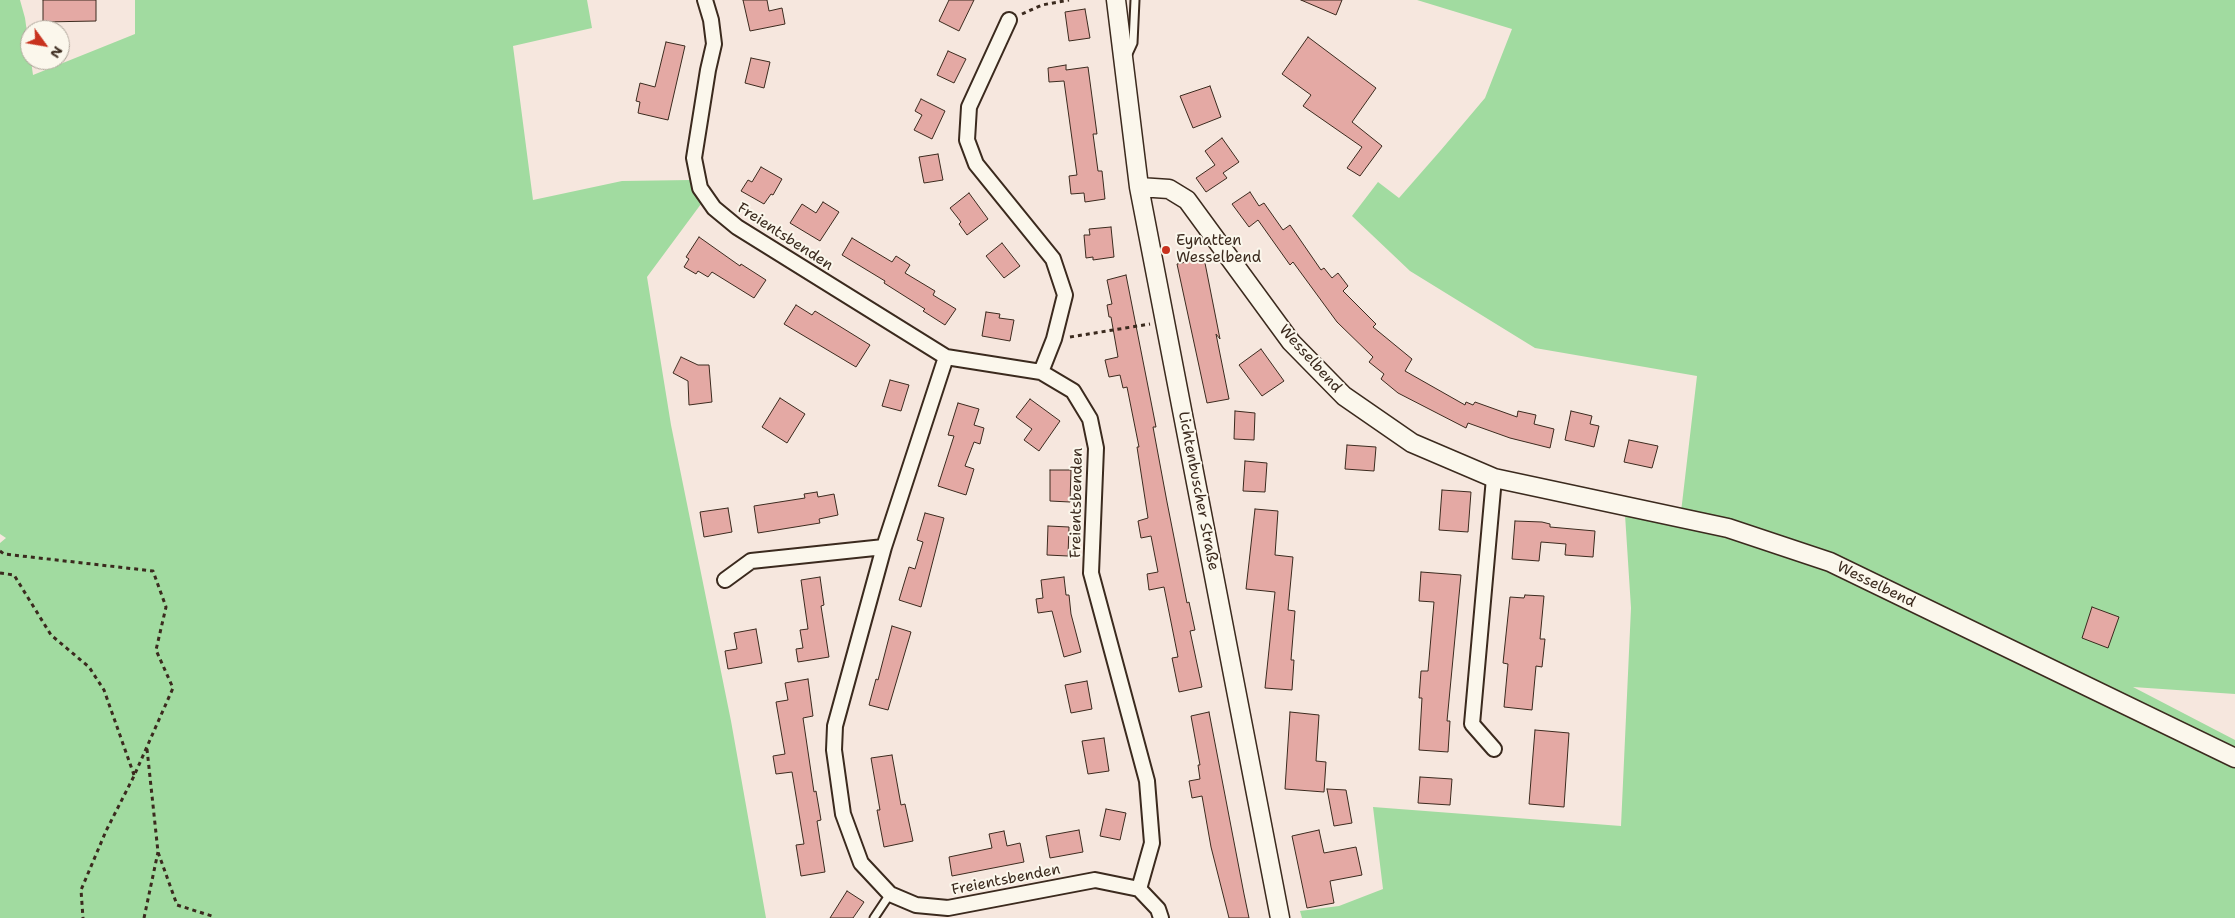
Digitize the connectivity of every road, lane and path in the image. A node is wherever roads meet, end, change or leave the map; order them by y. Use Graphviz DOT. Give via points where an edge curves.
graph roads {
  1 [pos="705,0"];
  2 [pos="1069,0"];
  3 [pos="1116,0"];
  4 [pos="1135,0"];
  5 [pos="1009,20"];
  6 [pos="1124,62"];
  7 [pos="1140,187"];
  8 [pos="1165,322"];
  9 [pos="1054,339"];
  10 [pos="946,357"];
  11 [pos="1041,372"];
  12 [pos="1494,478"];
  13 [pos="884,547"];
  14 [pos="0,551"];
  15 [pos="0,573"];
  16 [pos="725,580"];
  17 [pos="146,749"];
  18 [pos="1494,749"];
  19 [pos="2235,758"];
  20 [pos="134,776"];
  21 [pos="158,852"];
  22 [pos="1139,889"];
  23 [pos="890,894"];
  24 [pos="215,917"];
  25 [pos="83,918"];
  26 [pos="144,918"];
  27 [pos="874,918"];
  28 [pos="1161,918"];
  29 [pos="1280,918"];
  1 -- 10 [label="street, Freientsbenden" via="714,44 694,158 700,188 714,208 737,227"];
  2 -- 5 [label="path" via="1042,5"];
  3 -- 6 [label="street, Lichtenbuscher Straße"];
  4 -- 6 [label="lane, Lichtenbuscher Straße" via="1133,43"];
  5 -- 9 [label="street" via="969,107 967,140 976,164 1053,259 1065,295"];
  6 -- 7 [label="street, Lichtenbuscher Straße"];
  7 -- 8 [label="street, Lichtenbuscher Straße"];
  7 -- 12 [label="street, Wesselbend" via="1169,189 1187,200 1291,342 1344,396 1412,444"];
  8 -- 9 [label="path"];
  8 -- 29 [label="street, Lichtenbuscher Straße"];
  9 -- 11 [label="street"];
  10 -- 11 [label="street, Freientsbenden"];
  10 -- 13 [label="street, Freientsbenden"];
  11 -- 22 [label="street, Freientsbenden" via="1073,391 1090,419 1096,448 1091,573 1147,780 1152,843"];
  12 -- 18 [label="street" via="1472,724"];
  12 -- 19 [label="street, Wesselbend" via="1728,528 1830,562"];
  13 -- 16 [label="street" via="751,561"];
  13 -- 23 [label="street, Freientsbenden" via="835,726 834,750 843,814 851,841 860,863"];
  14 -- 17 [label="path" via="153,571 166,606 156,650 173,688"];
  15 -- 20 [label="path" via="14,575 51,635 89,667 104,690"];
  17 -- 20 [label="path"];
  17 -- 21 [label="path"];
  20 -- 25 [label="path" via="81,890"];
  21 -- 24 [label="path" via="177,905"];
  21 -- 26 [label="path"];
  22 -- 23 [label="street, Freientsbenden" via="1095,880 948,908 916,905"];
  22 -- 28 [label="street" via="1158,909"];
  23 -- 27 [label="lane"];
}
